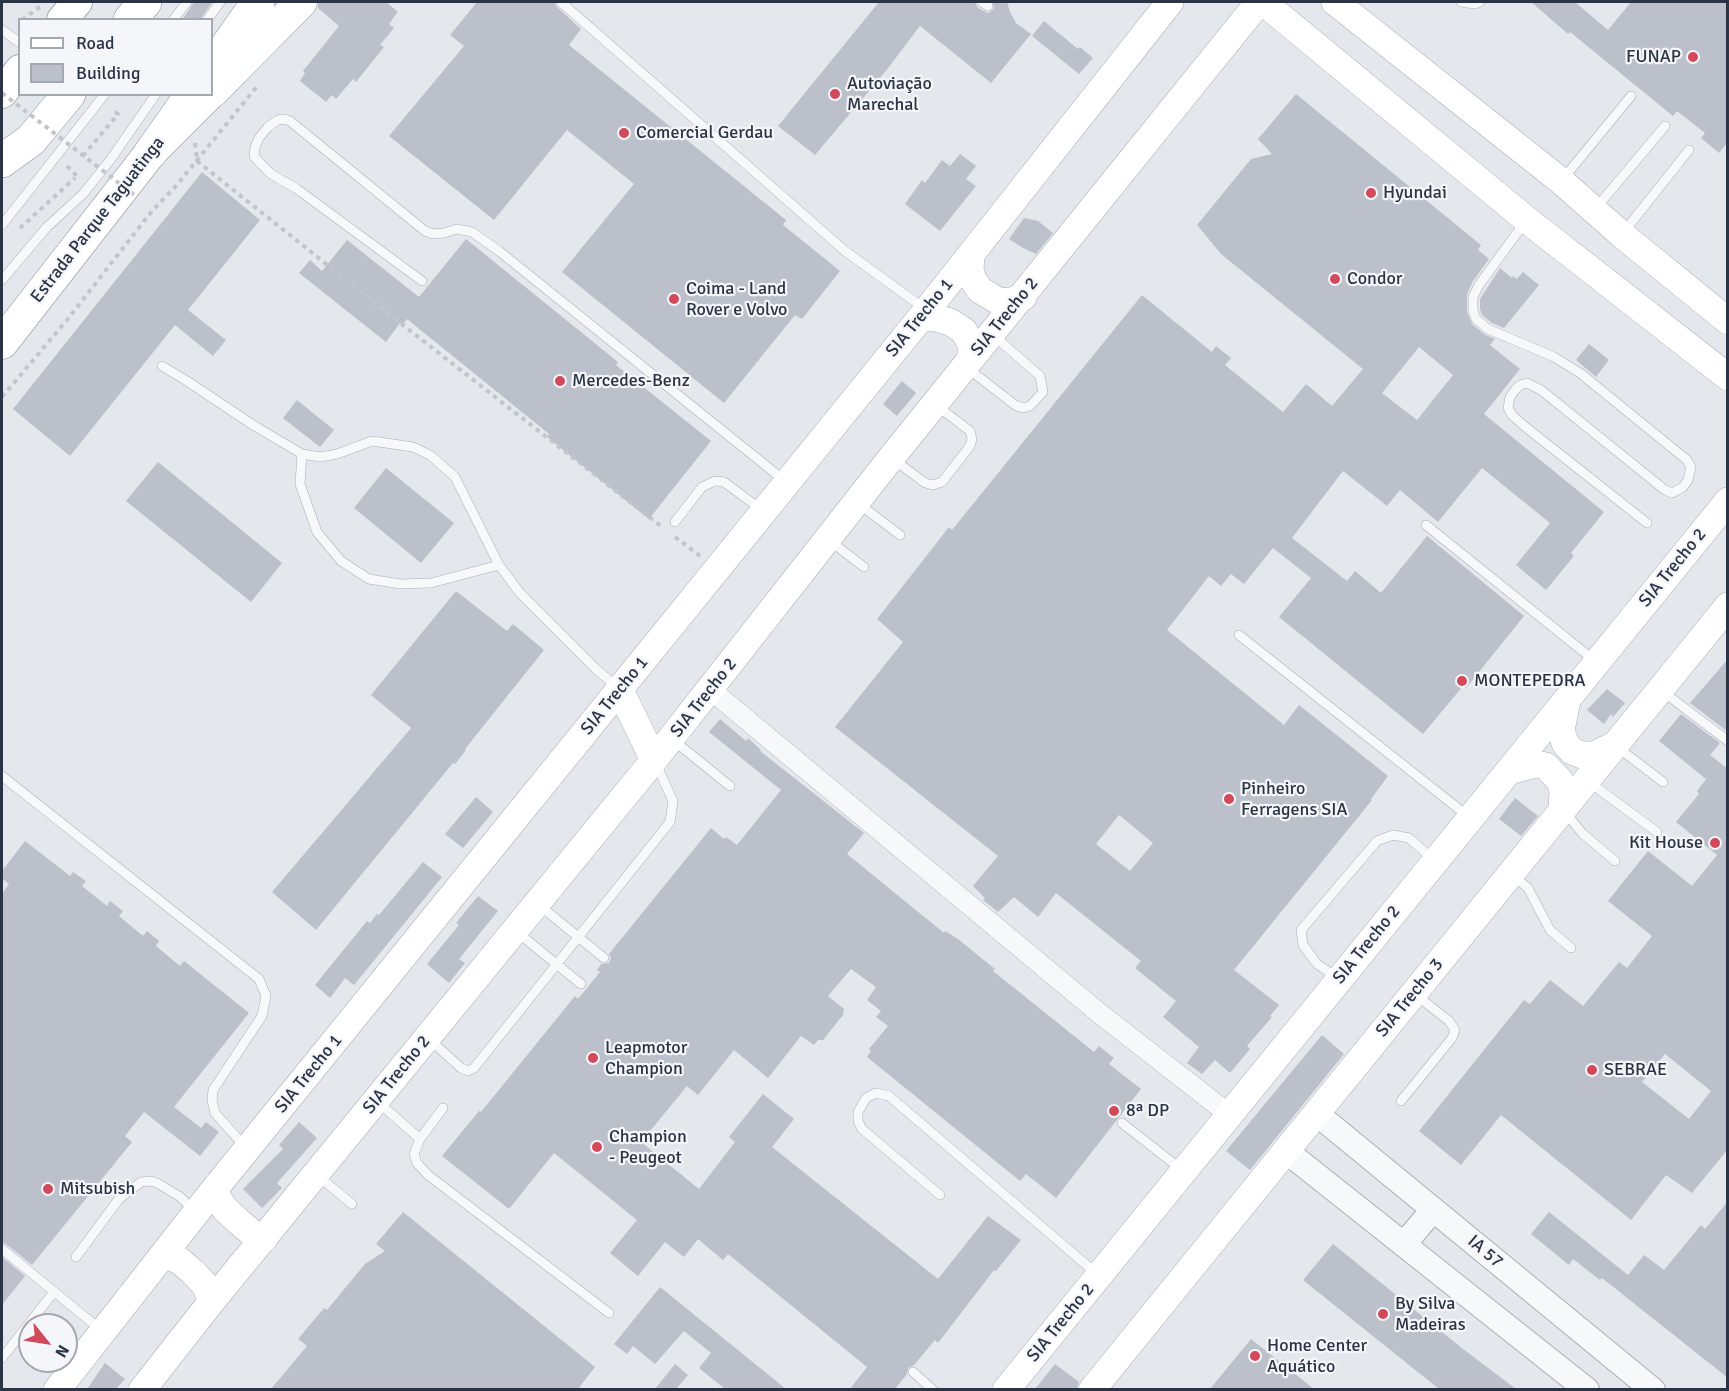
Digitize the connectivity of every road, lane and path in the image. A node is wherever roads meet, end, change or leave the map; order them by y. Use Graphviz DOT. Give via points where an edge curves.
graph roads {
  1 [pos="46,2"];
  2 [pos="77,2"];
  3 [pos="145,2"];
  4 [pos="187,2"];
  5 [pos="220,2"];
  6 [pos="258,2"];
  7 [pos="301,2"];
  8 [pos="561,2"];
  9 [pos="1170,2"];
  10 [pos="1261,2"];
  11 [pos="1335,2"];
  12 [pos="1461,2"];
  13 [pos="1480,2"];
  14 [pos="25,18"];
  15 [pos="64,18"];
  16 [pos="132,18"];
  17 [pos="175,18"];
  18 [pos="208,18"];
  19 [pos="2,30"];
  20 [pos="18,42"];
  21 [pos="213,66"];
  22 [pos="18,73"];
  23 [pos="213,90"];
  24 [pos="2,93"];
  25 [pos="67,96"];
  26 [pos="103,96"];
  27 [pos="155,96"];
  28 [pos="191,96"];
  29 [pos="207,96"];
  30 [pos="1631,96"];
  31 [pos="1665,126"];
  32 [pos="100,136"];
  33 [pos="31,140"];
  34 [pos="1689,150"];
  35 [pos="151,152"];
  36 [pos="83,156"];
  37 [pos="92,159"];
  38 [pos="2,161"];
  39 [pos="63,162"];
  40 [pos="77,176"];
  41 [pos="2,177"];
  42 [pos="1561,181"];
  43 [pos="137,197"];
  44 [pos="1594,210"];
  45 [pos="1527,220"];
  46 [pos="2,225"];
  47 [pos="14,233"];
  48 [pos="1621,234"];
  49 [pos="971,255"];
  50 [pos="2,280"];
  51 [pos="422,282"];
  52 [pos="1023,297"];
  53 [pos="924,315"];
  54 [pos="1728,321"];
  55 [pos="992,334"];
  56 [pos="2,344"];
  57 [pos="968,362"];
  58 [pos="162,366"];
  59 [pos="1728,377"];
  60 [pos="2,397"];
  61 [pos="935,404"];
  62 [pos="302,454"];
  63 [pos="891,458"];
  64 [pos="787,483"];
  65 [pos="1728,501"];
  66 [pos="857,503"];
  67 [pos="764,512"];
  68 [pos="675,522"];
  69 [pos="1647,523"];
  70 [pos="1426,525"];
  71 [pos="900,535"];
  72 [pos="828,539"];
  73 [pos="500,565"];
  74 [pos="864,567"];
  75 [pos="717,570"];
  76 [pos="1728,606"];
  77 [pos="1239,635"];
  78 [pos="1597,662"];
  79 [pos="620,690"];
  80 [pos="711,690"];
  81 [pos="1660,690"];
  82 [pos="1567,700"];
  83 [pos="671,739"];
  84 [pos="1728,741"];
  85 [pos="1615,745"];
  86 [pos="654,760"];
  87 [pos="1509,771"];
  88 [pos="2,776"];
  89 [pos="1587,780"];
  90 [pos="1663,782"];
  91 [pos="730,786"];
  92 [pos="1562,810"];
  93 [pos="1471,818"];
  94 [pos="1657,832"];
  95 [pos="1436,861"];
  96 [pos="1615,861"];
  97 [pos="1510,873"];
  98 [pos="537,904"];
  99 [pos="515,930"];
  100 [pos="579,937"];
  101 [pos="1571,948"];
  102 [pos="604,958"];
  103 [pos="557,964"];
  104 [pos="1340,979"];
  105 [pos="581,984"];
  106 [pos="1414,993"];
  107 [pos="428,1038"];
  108 [pos="376,1101"];
  109 [pos="1401,1101"];
  110 [pos="443,1108"];
  111 [pos="1317,1114"];
  112 [pos="1230,1115"];
  113 [pos="1122,1123"];
  114 [pos="420,1139"];
  115 [pos="248,1150"];
  116 [pos="1286,1150"];
  117 [pos="1184,1172"];
  118 [pos="316,1174"];
  119 [pos="940,1195"];
  120 [pos="205,1202"];
  121 [pos="352,1204"];
  122 [pos="1433,1210"];
  123 [pos="264,1239"];
  124 [pos="1404,1244"];
  125 [pos="2,1249"];
  126 [pos="165,1254"];
  127 [pos="76,1257"];
  128 [pos="1099,1276"];
  129 [pos="54,1292"];
  130 [pos="212,1301"];
  131 [pos="609,1313"];
  132 [pos="103,1332"];
  133 [pos="2,1358"];
  134 [pos="914,1372"];
  135 [pos="148,1387"];
  136 [pos="57,1389"];
  137 [pos="933,1389"];
  138 [pos="1006,1389"];
  139 [pos="1092,1389"];
  140 [pos="1587,1389"];
  141 [pos="1653,1389"];
  1 -- 14 [label="path"];
  2 -- 15 [label="main road"];
  3 -- 16 [label="highway"];
  4 -- 17 [label="lane"];
  5 -- 18 [label="lane"];
  6 -- 21 [label="highway"];
  7 -- 23 [label="highway"];
  8 -- 53 [label="lane" via="844,251"];
  9 -- 49 [label="main road, SIA Trecho 1"];
  10 -- 45 [label="main road"];
  10 -- 52 [label="main road, SIA Trecho 2"];
  11 -- 42 [label="main road"];
  12 -- 13 [label="lane"];
  19 -- 20 [label="lane"];
  22 -- 24 [label="main road"];
  24 -- 36 [label="path, bridge"];
  25 -- 33 [label="highway"];
  26 -- 46 [label="lane"];
  27 -- 50 [label="lane" via="83,194 47,226"];
  28 -- 35 [label="highway, Estrada Parque Taguatinga"];
  29 -- 35 [label="highway"];
  30 -- 42 [label="lane"];
  31 -- 44 [label="lane"];
  32 -- 36 [label="path"];
  33 -- 38 [label="highway"];
  33 -- 41 [label="highway"];
  34 -- 48 [label="lane"];
  35 -- 56 [label="highway, Estrada Parque Taguatinga"];
  36 -- 43 [label="path, bridge"];
  37 -- 40 [label="path"];
  39 -- 40 [label="path"];
  40 -- 47 [label="path"];
  42 -- 44 [label="main road"];
  44 -- 48 [label="main road"];
  45 -- 59 [label="main road"];
  45 -- 69 [label="lane" via="1479,285 1473,297 1476,319 1488,329 1554,357 1580,373 1687,460 1691,467 1688,480 1672,493 1665,490 1527,383 1510,397 1508,408 1523,425"];
  48 -- 54 [label="main road"];
  49 -- 52 [label="main road" via="970,269 980,290 1000,302"];
  49 -- 53 [label="main road, SIA Trecho 1"];
  51 -- 64 [label="lane" via="260,163 254,156 255,147 268,127 278,120 290,121 425,231 433,234 465,230 481,238"];
  52 -- 55 [label="main road, SIA Trecho 2"];
  53 -- 57 [label="main road" via="950,322 964,331 971,344"];
  53 -- 64 [label="main road, SIA Trecho 1"];
  55 -- 57 [label="main road, SIA Trecho 2"];
  55 -- 57 [label="lane" via="1040,376 1043,392 1030,406 1015,405"];
  57 -- 61 [label="main road, SIA Trecho 2"];
  58 -- 62 [label="lane"];
  60 -- 75 [label="path" via="197,161"];
  61 -- 63 [label="main road, SIA Trecho 2"];
  61 -- 63 [label="lane" via="970,431 972,439 942,482 925,483"];
  62 -- 73 [label="lane" via="337,454 372,441 413,447 430,455 454,477"];
  62 -- 73 [label="lane" via="300,484 317,532 341,561 369,579 431,583"];
  63 -- 66 [label="main road, SIA Trecho 2"];
  64 -- 67 [label="main road, SIA Trecho 1"];
  65 -- 78 [label="main road, SIA Trecho 2"];
  66 -- 71 [label="lane"];
  66 -- 72 [label="main road, SIA Trecho 2"];
  67 -- 68 [label="lane" via="724,482 715,481 702,486"];
  67 -- 75 [label="main road, SIA Trecho 1"];
  70 -- 78 [label="lane"];
  72 -- 74 [label="lane"];
  72 -- 80 [label="main road, SIA Trecho 2"];
  73 -- 79 [label="lane" via="520,592"];
  75 -- 79 [label="main road, SIA Trecho 1"];
  76 -- 81 [label="main road, SIA Trecho 3"];
  77 -- 93 [label="lane"];
  78 -- 82 [label="main road, SIA Trecho 2"];
  79 -- 86 [label="main road"];
  79 -- 115 [label="main road, SIA Trecho 1"];
  80 -- 83 [label="main road, SIA Trecho 2"];
  80 -- 112 [label="street" via="1099,1013"];
  81 -- 84 [label="lane"];
  81 -- 85 [label="main road, SIA Trecho 3"];
  82 -- 85 [label="main road" via="1561,730 1572,752 1594,755"];
  82 -- 87 [label="main road, SIA Trecho 2"];
  83 -- 86 [label="main road, SIA Trecho 2"];
  83 -- 91 [label="lane"];
  85 -- 89 [label="main road, SIA Trecho 3"];
  85 -- 90 [label="lane"];
  86 -- 98 [label="main road, SIA Trecho 2"];
  86 -- 100 [label="lane" via="674,801 670,822"];
  87 -- 92 [label="main road" via="1534,764 1546,766 1560,781"];
  87 -- 93 [label="main road, SIA Trecho 2"];
  88 -- 115 [label="lane" via="259,979 266,996 262,1016 213,1090 212,1100 215,1113"];
  89 -- 92 [label="main road, SIA Trecho 3"];
  89 -- 94 [label="lane"];
  92 -- 96 [label="lane"];
  92 -- 97 [label="main road, SIA Trecho 3"];
  93 -- 95 [label="main road, SIA Trecho 2"];
  95 -- 104 [label="main road, SIA Trecho 2"];
  95 -- 104 [label="lane" via="1409,838 1394,835 1377,842 1301,930 1303,945 1317,964"];
  97 -- 101 [label="lane" via="1528,888 1550,930"];
  97 -- 106 [label="main road, SIA Trecho 3"];
  98 -- 99 [label="main road, SIA Trecho 2"];
  98 -- 100 [label="lane"];
  99 -- 103 [label="lane"];
  99 -- 107 [label="main road, SIA Trecho 2"];
  100 -- 102 [label="lane"];
  100 -- 103 [label="lane"];
  103 -- 105 [label="lane"];
  103 -- 107 [label="lane" via="474,1068 461,1068"];
  104 -- 112 [label="main road, SIA Trecho 2"];
  106 -- 109 [label="lane" via="1455,1030"];
  106 -- 111 [label="main road, SIA Trecho 3"];
  107 -- 108 [label="main road, SIA Trecho 2"];
  108 -- 114 [label="lane"];
  108 -- 118 [label="main road, SIA Trecho 2"];
  110 -- 114 [label="lane"];
  111 -- 116 [label="main road, SIA Trecho 3"];
  111 -- 122 [label="street, IA 57"];
  112 -- 117 [label="main road, SIA Trecho 2"];
  113 -- 117 [label="lane"];
  114 -- 131 [label="lane" via="414,1154 428,1176"];
  115 -- 120 [label="main road, SIA Trecho 1"];
  116 -- 124 [label="street"];
  116 -- 139 [label="main road, SIA Trecho 3"];
  117 -- 128 [label="main road, SIA Trecho 2"];
  118 -- 121 [label="lane"];
  118 -- 123 [label="main road, SIA Trecho 2"];
  119 -- 128 [label="lane" via="862,1129 858,1112 866,1098 876,1093 889,1096"];
  120 -- 123 [label="main road" via="225,1209"];
  120 -- 126 [label="main road, SIA Trecho 1"];
  120 -- 127 [label="lane" via="179,1197 151,1181 141,1182 119,1199"];
  122 -- 124 [label="street"];
  122 -- 141 [label="street, IA 57"];
  123 -- 130 [label="main road, SIA Trecho 2"];
  124 -- 140 [label="street"];
  125 -- 129 [label="lane"];
  126 -- 130 [label="main road" via="193,1272"];
  126 -- 132 [label="main road, SIA Trecho 1"];
  128 -- 138 [label="main road, SIA Trecho 2"];
  129 -- 132 [label="lane"];
  129 -- 133 [label="lane"];
  130 -- 135 [label="main road, SIA Trecho 2"];
  132 -- 136 [label="main road, SIA Trecho 1"];
  134 -- 137 [label="lane"];
}
